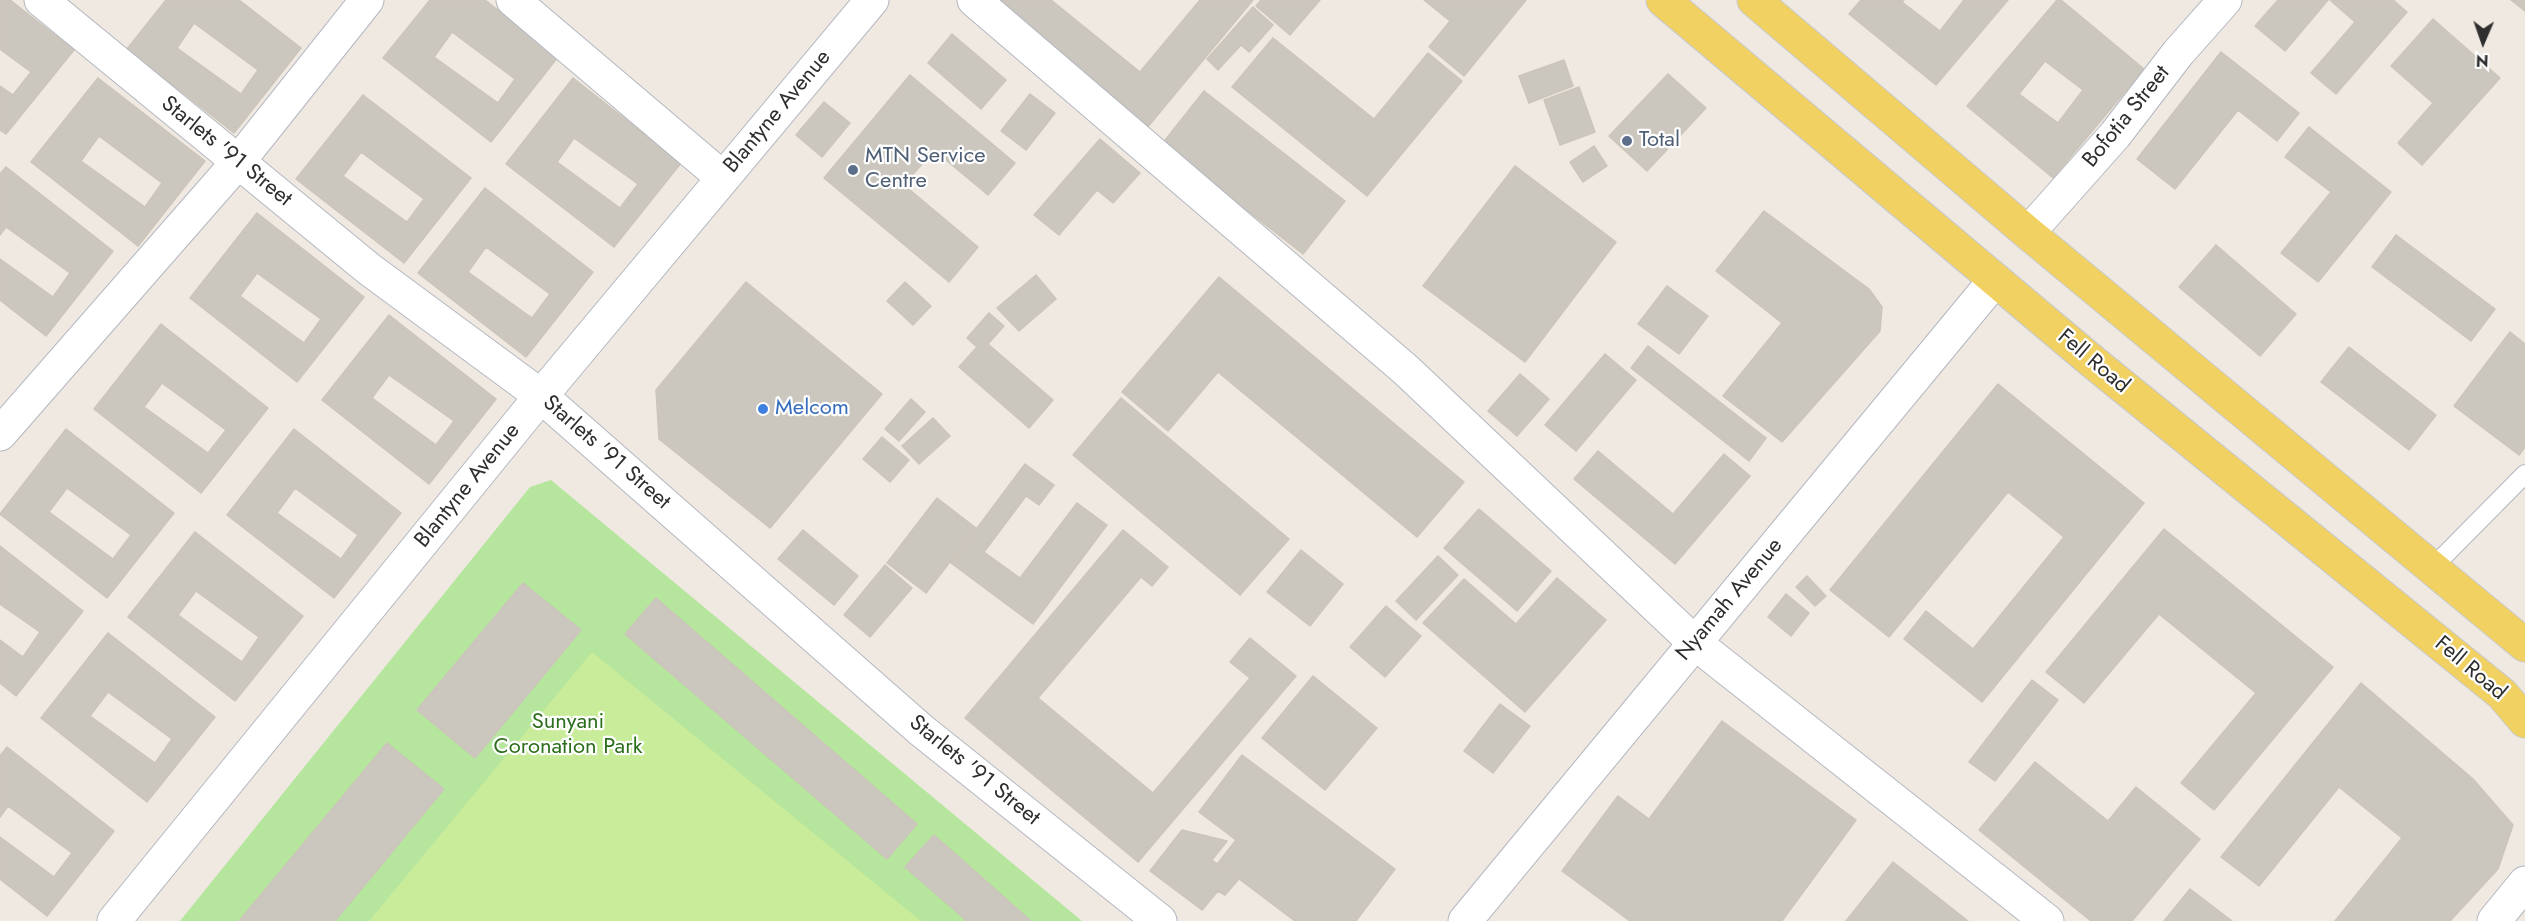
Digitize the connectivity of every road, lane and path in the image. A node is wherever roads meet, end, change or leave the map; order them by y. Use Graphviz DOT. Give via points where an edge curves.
graph roads {
  1 [pos="41,0"];
  2 [pos="367,0"];
  3 [pos="513,0"];
  4 [pos="872,0"];
  5 [pos="974,0"];
  6 [pos="1663,0"];
  7 [pos="1754,0"];
  8 [pos="2225,0"];
  9 [pos="238,162"];
  10 [pos="723,178"];
  11 [pos="2028,232"];
  12 [pos="1995,280"];
  13 [pos="541,396"];
  14 [pos="0,434"];
  15 [pos="2525,474"];
  16 [pos="2432,568"];
  17 [pos="1695,643"];
  18 [pos="2525,645"];
  19 [pos="2525,721"];
  20 [pos="2525,883"];
  21 [pos="114,921"];
  22 [pos="1160,921"];
  23 [pos="1465,921"];
  24 [pos="2047,921"];
  25 [pos="2494,921"];
  1 -- 9 [label="street, Starlets '91 Street"];
  2 -- 9 [label="street"];
  3 -- 10 [label="street"];
  4 -- 10 [label="street, Blantyne Avenue"];
  5 -- 17 [label="street" via="1406,370"];
  6 -- 12 [label="main road, Fell Road"];
  7 -- 11 [label="main road"];
  8 -- 11 [label="street, Bofotia Street" via="2115,135"];
  9 -- 13 [label="street, Starlets '91 Street" via="369,269"];
  9 -- 14 [label="street"];
  10 -- 13 [label="street, Blantyne Avenue"];
  11 -- 16 [label="main road"];
  12 -- 17 [label="street, Nyamah Avenue"];
  12 -- 19 [label="main road, Fell Road" via="2502,693"];
  13 -- 21 [label="street, Blantyne Avenue"];
  13 -- 22 [label="street, Starlets '91 Street" via="921,730"];
  15 -- 16 [label="lane"];
  16 -- 18 [label="main road"];
  17 -- 23 [label="street, Nyamah Avenue"];
  17 -- 24 [label="street"];
  20 -- 25 [label="street"];
}
